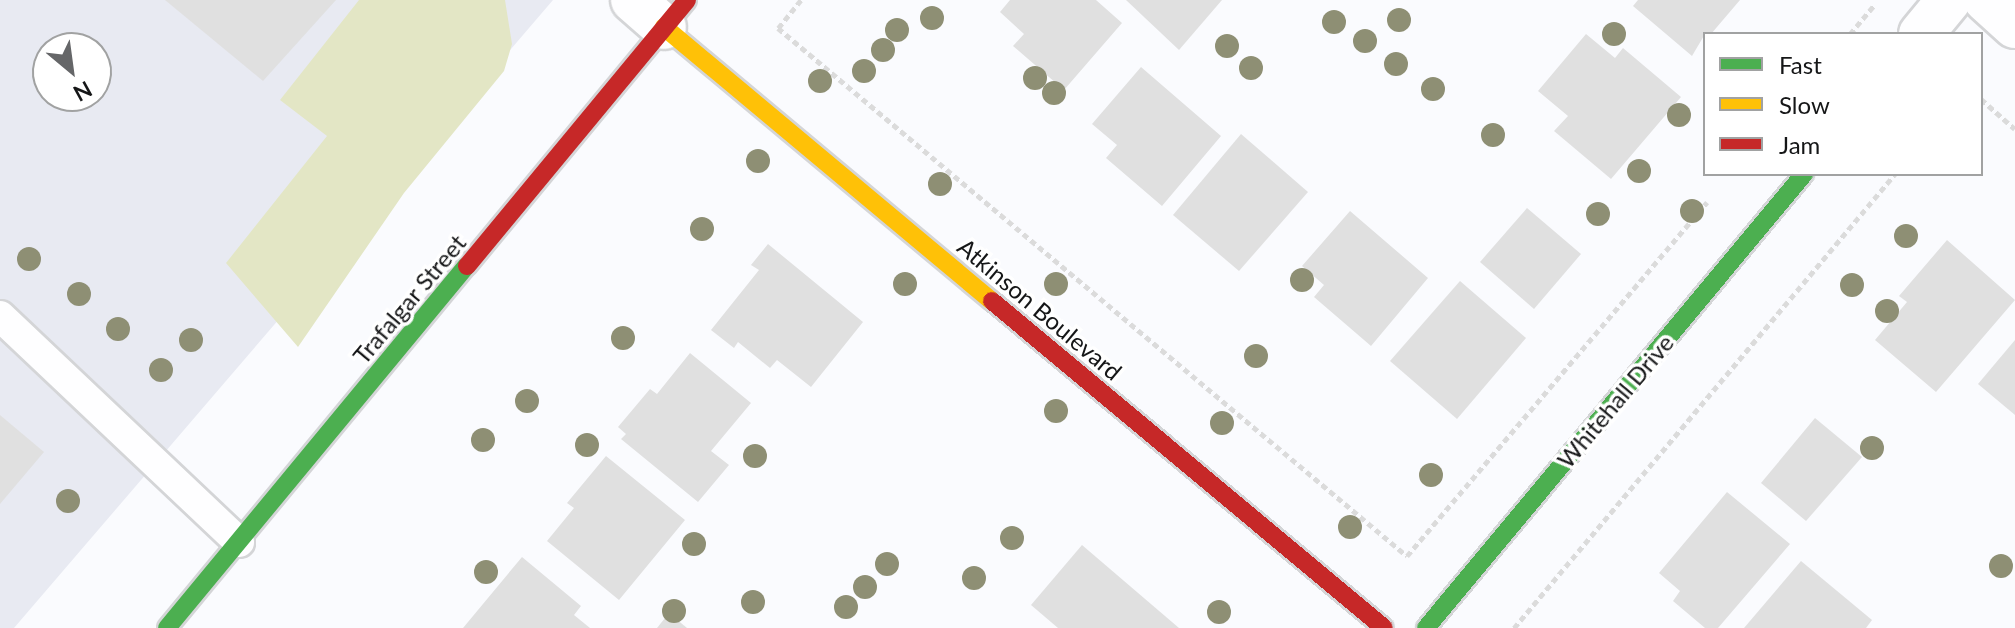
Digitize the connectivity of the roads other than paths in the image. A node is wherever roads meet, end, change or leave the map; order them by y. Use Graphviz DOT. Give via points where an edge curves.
graph roads {
  1 [pos="1949,0"];
  2 [pos="1986,0"];
  3 [pos="661,9"];
  4 [pos="2015,26"];
  5 [pos="1923,32"];
  6 [pos="1802,176"];
  7 [pos="0,316"];
  8 [pos="239,542"];
  9 [pos="167,628"];
  10 [pos="1384,628"];
  11 [pos="1426,628"];
  1 -- 5 [label="street"];
  2 -- 4 [label="street"];
  3 -- 8 [label="street, Trafalgar Street"];
  3 -- 10 [label="street, Atkinson Boulevard"];
  6 -- 11 [label="street, Whitehall Drive"];
  7 -- 8 [label="lane"];
  8 -- 9 [label="street, Trafalgar Street"];
}
